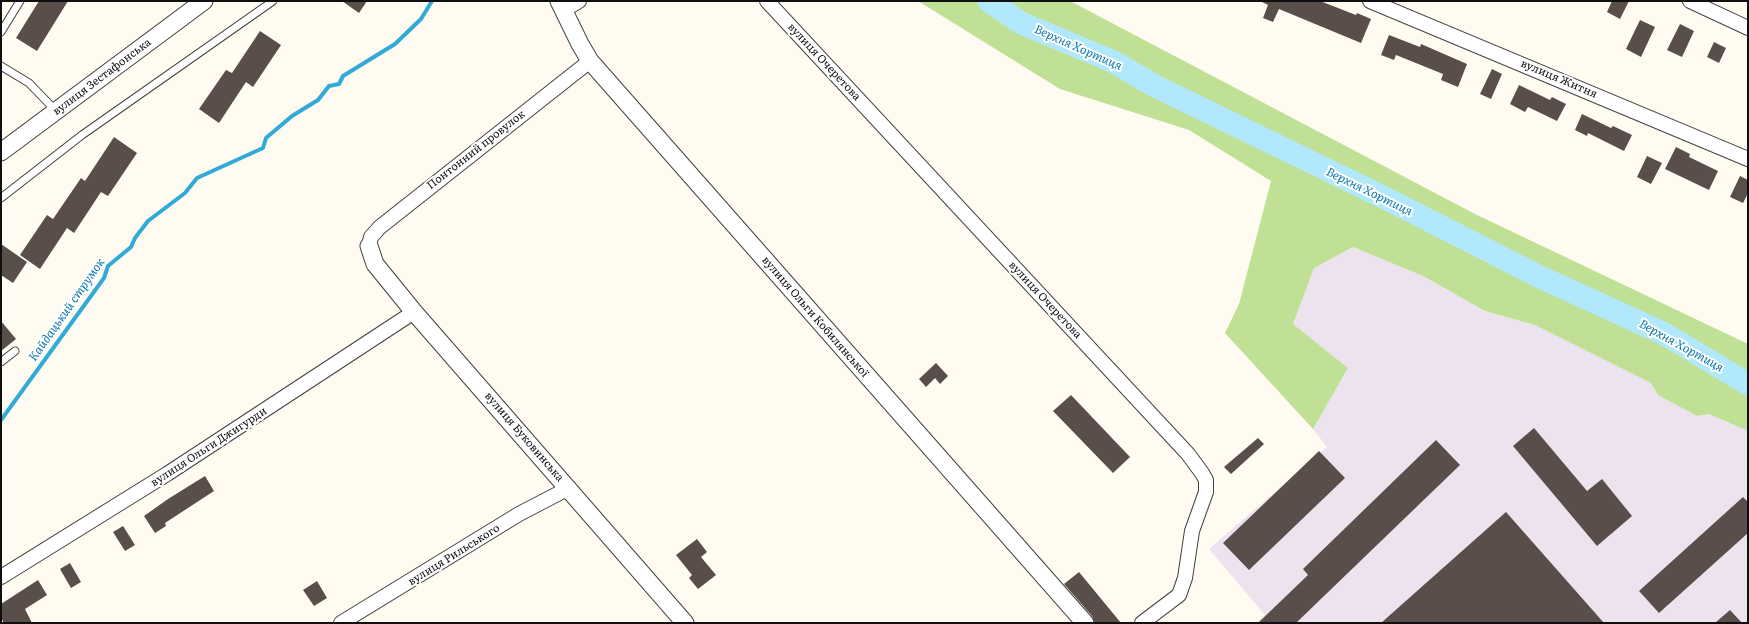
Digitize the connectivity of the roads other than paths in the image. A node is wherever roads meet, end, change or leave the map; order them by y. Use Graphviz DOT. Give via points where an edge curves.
graph roads {
  1 [pos="20,1"];
  2 [pos="204,1"];
  3 [pos="273,1"];
  4 [pos="579,1"];
  5 [pos="767,1"];
  6 [pos="1370,1"];
  7 [pos="1690,1"];
  8 [pos="561,5"];
  9 [pos="1748,28"];
  10 [pos="1,32"];
  11 [pos="590,61"];
  12 [pos="1,66"];
  13 [pos="56,111"];
  14 [pos="1,152"];
  15 [pos="1748,159"];
  16 [pos="1,198"];
  17 [pos="369,246"];
  18 [pos="414,312"];
  19 [pos="15,351"];
  20 [pos="1,362"];
  21 [pos="569,488"];
  22 [pos="1,577"];
  23 [pos="341,623"];
  24 [pos="685,623"];
  25 [pos="1085,623"];
  26 [pos="1142,623"];
  1 -- 10 [label="lane"];
  2 -- 13 [label="street, вулиця Зестафонська"];
  3 -- 16 [label="lane" via="82,136"];
  4 -- 8 [label="street"];
  5 -- 26 [label="street, вулиця Очеретова" via="1202,472 1206,480 1206,492 1192,531 1185,578 1178,595"];
  6 -- 15 [label="street, вулиця Житня"];
  7 -- 9 [label="street"];
  8 -- 11 [label="street, вулиця Ольги Кобилянської"];
  11 -- 17 [label="street, Понтонний провулок" via="380,227 371,237"];
  11 -- 25 [label="street, вулиця Ольги Кобилянської"];
  12 -- 13 [label="lane" via="29,83"];
  13 -- 14 [label="street, вулиця Зестафонська"];
  17 -- 18 [label="street, вулиця Буковинська" via="375,264"];
  18 -- 21 [label="street, вулиця Буковинська"];
  18 -- 22 [label="street, вулиця Ольги Джигурди" via="167,474"];
  19 -- 20 [label="lane"];
  21 -- 23 [label="street, вулиця Рильського" via="519,514"];
  21 -- 24 [label="street, вулиця Буковинська"];
}
